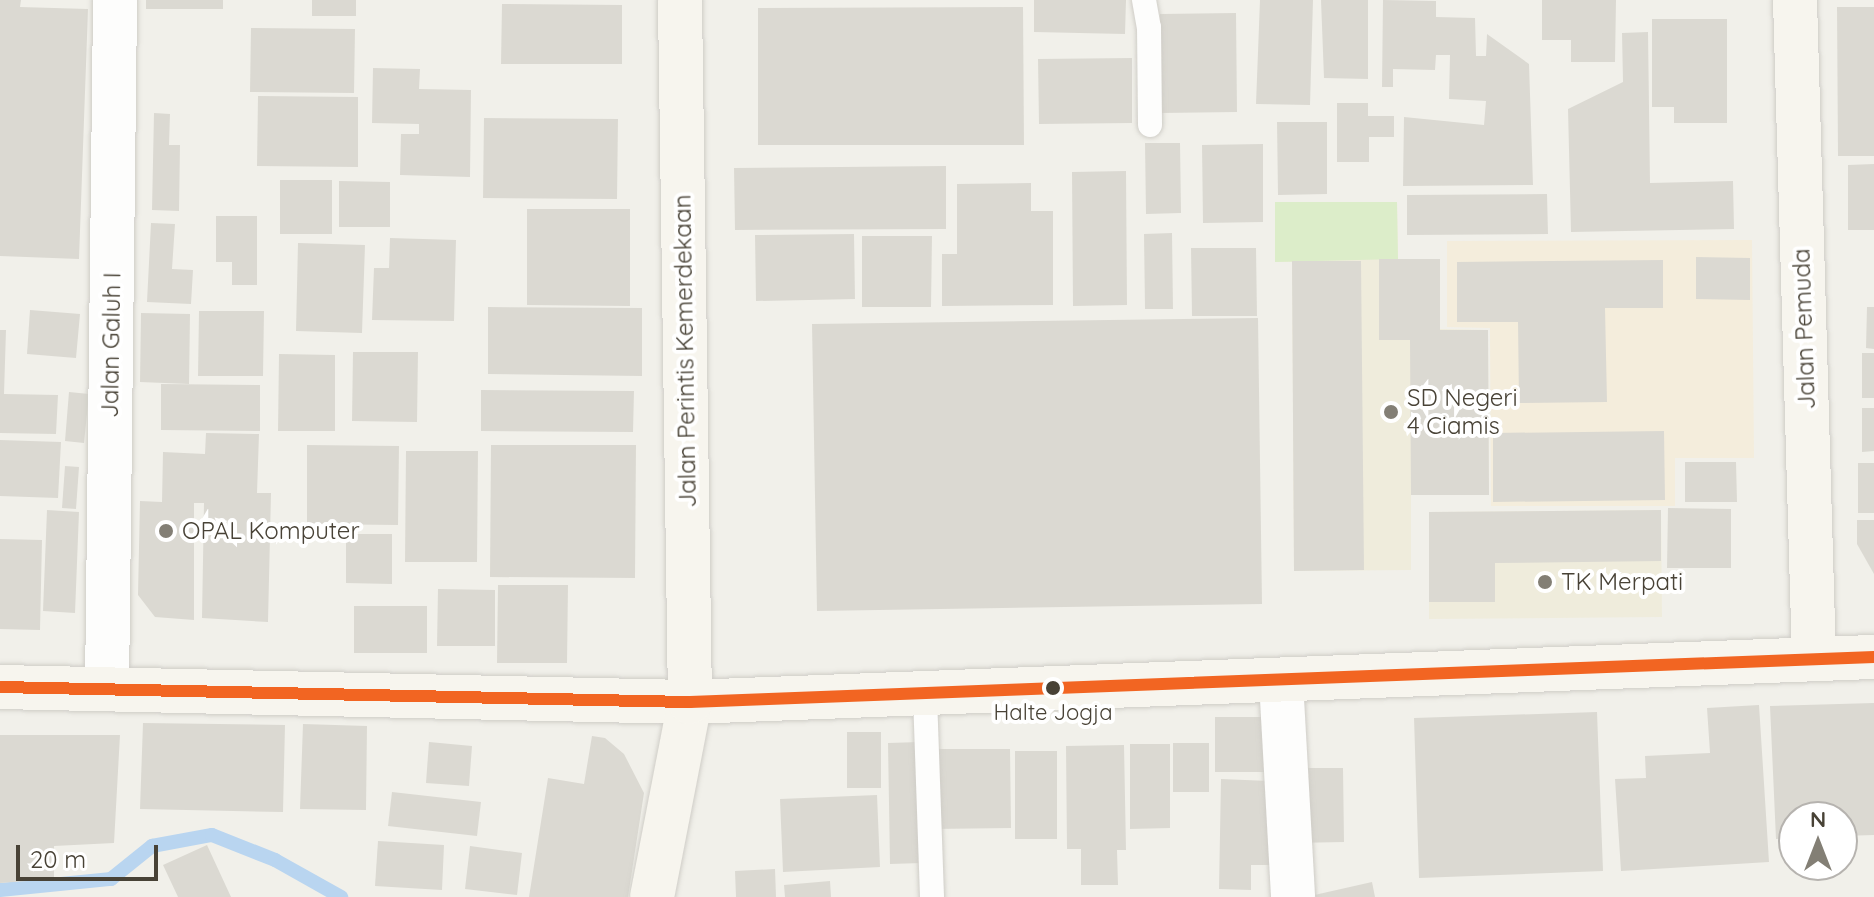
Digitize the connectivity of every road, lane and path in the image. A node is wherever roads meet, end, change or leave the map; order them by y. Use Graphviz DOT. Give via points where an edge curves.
graph roads {
  1 [pos="115,0"];
  2 [pos="680,0"];
  3 [pos="1144,0"];
  4 [pos="1795,0"];
  5 [pos="1150,125"];
  6 [pos="1874,657"];
  7 [pos="1814,658"];
  8 [pos="1281,681"];
  9 [pos="0,687"];
  10 [pos="107,689"];
  11 [pos="925,696"];
  12 [pos="690,702"];
  13 [pos="652,897"];
  14 [pos="932,897"];
  15 [pos="1293,897"];
  1 -- 10 [label="street, Jalan Galuh I"];
  2 -- 12 [label="street, Jalan Perintis Kemerdekaan"];
  3 -- 5 [label="lane"];
  4 -- 7 [label="street, Jalan Pemuda"];
  6 -- 7 [label="street"];
  7 -- 8 [label="street"];
  8 -- 11 [label="street"];
  8 -- 15 [label="street"];
  9 -- 10 [label="street"];
  10 -- 12 [label="street"];
  11 -- 12 [label="street"];
  11 -- 14 [label="lane"];
  12 -- 13 [label="street, Jalan Perintis Kemerdekaan"];
}
